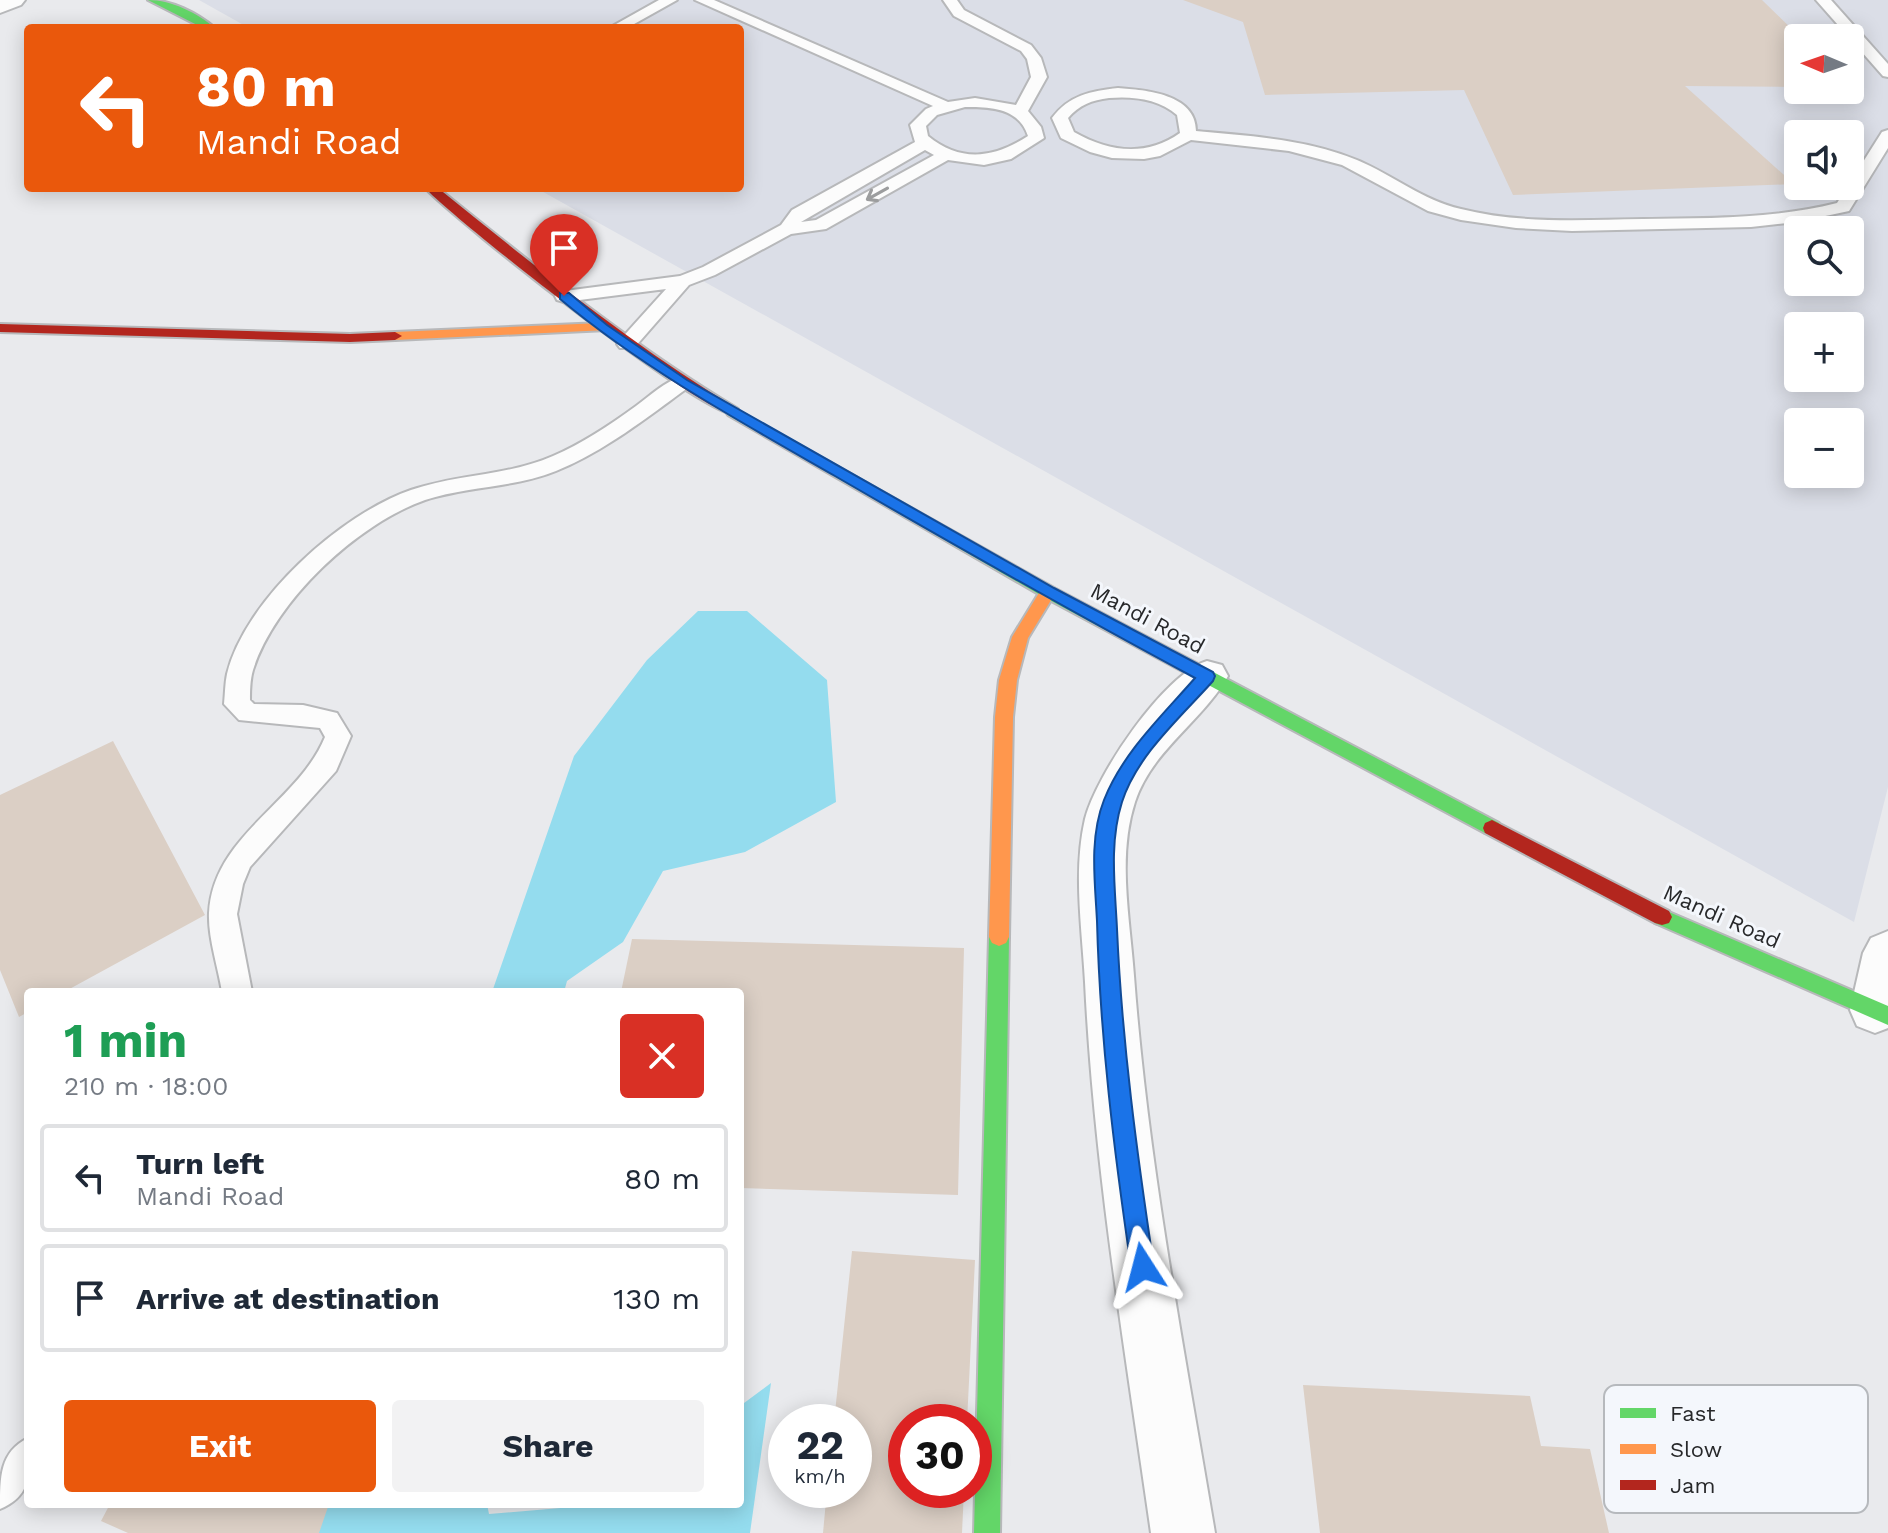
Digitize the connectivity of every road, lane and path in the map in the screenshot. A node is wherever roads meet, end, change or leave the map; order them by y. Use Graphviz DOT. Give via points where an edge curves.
graph roads {
  1 [pos="13,0"];
  2 [pos="153,0"];
  3 [pos="670,0"];
  4 [pos="702,0"];
  5 [pos="950,0"];
  6 [pos="1823,0"];
  7 [pos="0,6"];
  8 [pos="203,24"];
  9 [pos="624,24"];
  10 [pos="1888,73"];
  11 [pos="945,106"];
  12 [pos="1020,111"];
  13 [pos="1034,124"];
  14 [pos="1060,125"];
  15 [pos="1188,135"];
  16 [pos="1888,135"];
  17 [pos="923,144"];
  18 [pos="945,155"];
  19 [pos="436,192"];
  20 [pos="787,229"];
  21 [pos="683,281"];
  22 [pos="564,296"];
  23 [pos="602,327"];
  24 [pos="0,328"];
  25 [pos="627,344"];
  26 [pos="682,383"];
  27 [pos="1048,592"];
  28 [pos="1207,676"];
  29 [pos="1888,953"];
  30 [pos="236,988"];
  31 [pos="1882,1013"];
  32 [pos="24,1461"];
  33 [pos="0,1490"];
  34 [pos="987,1533"];
  35 [pos="1183,1533"];
  1 -- 7 [label="street"];
  2 -- 8 [label="street"];
  3 -- 9 [label="lane"];
  4 -- 11 [label="lane"];
  5 -- 12 [label="lane" via="959,13 1026,48 1034,58 1039,77"];
  6 -- 10 [label="lane"];
  11 -- 12 [label="lane" via="984,102"];
  11 -- 17 [label="lane" via="919,120 916,129"];
  12 -- 13 [label="lane"];
  13 -- 14 [label="lane"];
  13 -- 18 [label="lane" via="1036,138 1017,152 986,159"];
  14 -- 15 [label="lane" via="1081,144 1123,155 1166,150"];
  14 -- 15 [label="lane" via="1066,108 1079,100 1140,94 1185,114"];
  15 -- 16 [label="lane" via="1315,151 1351,163 1431,206 1470,217 1506,224 1578,225 1761,222 1843,207"];
  17 -- 18 [label="lane"];
  17 -- 20 [label="lane" via="798,214"];
  18 -- 20 [label="lane, one-way" via="820,225"];
  19 -- 22 [label="street, Mandi Road"];
  20 -- 21 [label="lane"];
  21 -- 22 [label="lane"];
  21 -- 25 [label="lane"];
  22 -- 23 [label="street, Mandi Road"];
  23 -- 24 [label="street" via="350,338"];
  23 -- 25 [label="street, Mandi Road"];
  25 -- 26 [label="street, Mandi Road"];
  26 -- 27 [label="street, Mandi Road"];
  26 -- 30 [label="lane" via="553,464 418,495 383,510 337,542 283,598 241,668 237,704 248,713 328,720 338,736 327,764 239,860 229,884 223,914"];
  27 -- 28 [label="street, Mandi Road"];
  27 -- 34 [label="street" via="1020,633 1008,667 1004,717"];
  28 -- 31 [label="street, Mandi Road" via="1651,912"];
  28 -- 35 [label="street" via="1134,760 1113,801 1104,843 1120,1119"];
  29 -- 31 [label="street"];
  32 -- 33 [label="lane"];
}
